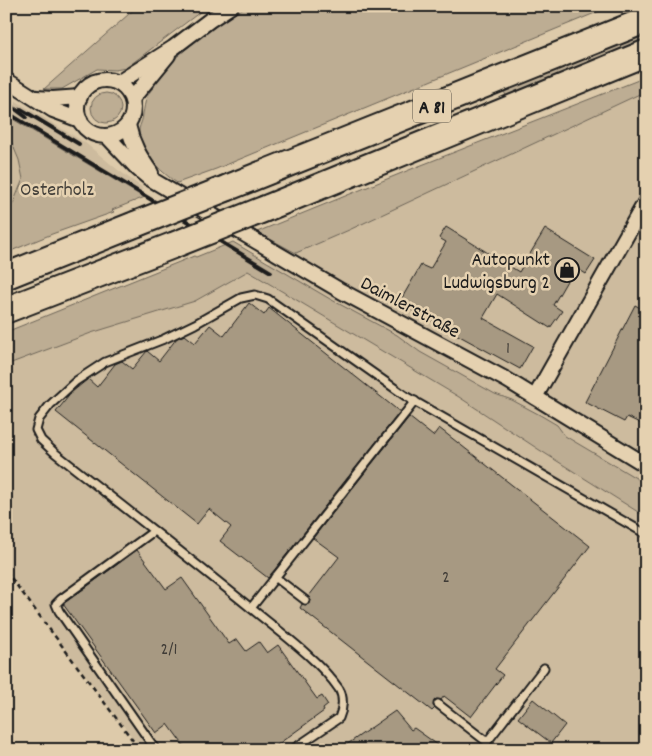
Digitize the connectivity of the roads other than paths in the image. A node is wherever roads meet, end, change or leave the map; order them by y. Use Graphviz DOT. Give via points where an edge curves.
graph roads {
  1 [pos="231,6"];
  2 [pos="646,20"];
  3 [pos="173,48"];
  4 [pos="646,53"];
  5 [pos="6,80"];
  6 [pos="118,84"];
  7 [pos="80,97"];
  8 [pos="35,98"];
  9 [pos="132,100"];
  10 [pos="80,120"];
  11 [pos="128,124"];
  12 [pos="107,136"];
  13 [pos="157,182"];
  14 [pos="645,205"];
  15 [pos="6,276"];
  16 [pos="6,310"];
  17 [pos="534,397"];
  18 [pos="415,401"];
  19 [pos="646,465"];
  20 [pos="154,531"];
  21 [pos="646,534"];
  22 [pos="275,577"];
  23 [pos="305,600"];
  24 [pos="251,608"];
  25 [pos="544,668"];
  26 [pos="438,704"];
  27 [pos="156,750"];
  28 [pos="292,750"];
  1 -- 3 [label="street"];
  2 -- 15 [label="highway, A 81, bridge"];
  3 -- 6 [label="street"];
  3 -- 9 [label="street"];
  4 -- 16 [label="highway, A 81, bridge" via="267,208"];
  5 -- 8 [label="street"];
  6 -- 7 [label="street" via="100,81 84,89"];
  6 -- 9 [label="street"];
  7 -- 8 [label="street"];
  7 -- 10 [label="street"];
  8 -- 10 [label="street"];
  9 -- 11 [label="street" via="133,112"];
  10 -- 12 [label="street" via="94,134"];
  11 -- 12 [label="street"];
  11 -- 13 [label="street, Daimlerstraße" via="137,153"];
  12 -- 13 [label="street, Daimlerstraße" via="137,168"];
  13 -- 17 [label="street, Daimlerstraße" via="341,291"];
  14 -- 17 [label="street"];
  17 -- 19 [label="street, Daimlerstraße"];
  18 -- 20 [label="lane" via="268,299 255,295 241,298 164,339 105,362 76,381 50,405 39,419 36,430 41,440 55,453"];
  18 -- 21 [label="lane"];
  18 -- 22 [label="lane"];
  20 -- 24 [label="lane"];
  20 -- 27 [label="lane" via="56,604"];
  22 -- 23 [label="lane"];
  22 -- 24 [label="lane"];
  24 -- 28 [label="lane" via="326,672 340,691 342,711 339,718"];
  25 -- 26 [label="lane" via="487,742"];
}
